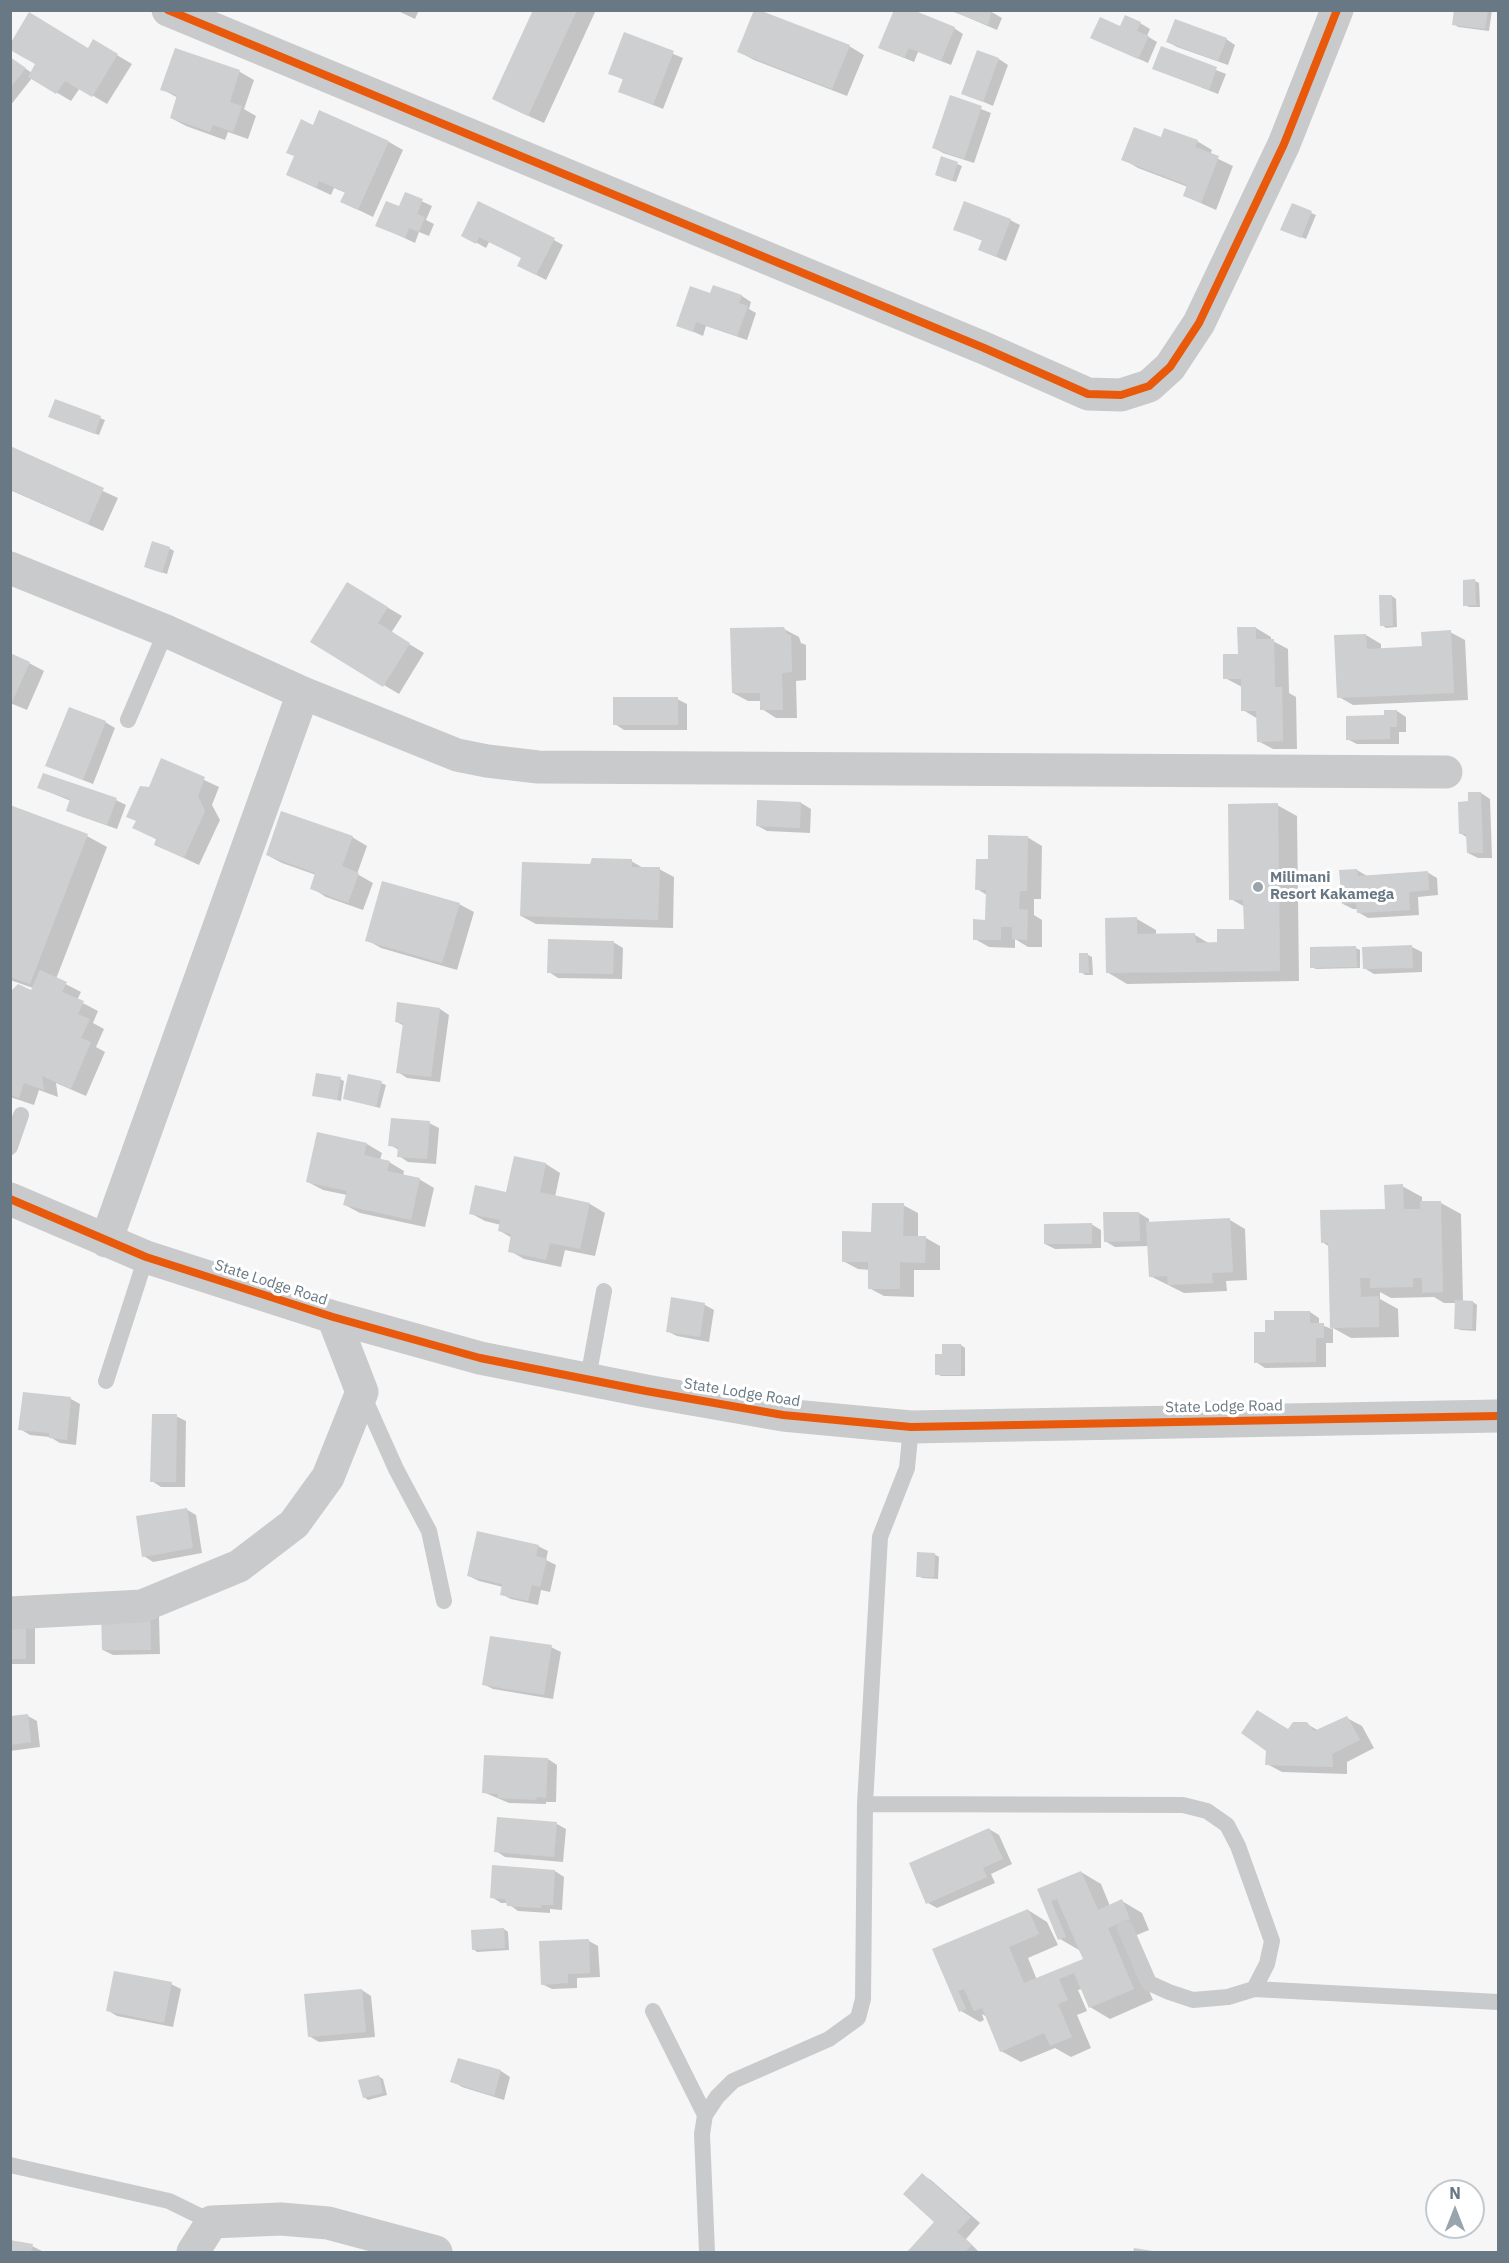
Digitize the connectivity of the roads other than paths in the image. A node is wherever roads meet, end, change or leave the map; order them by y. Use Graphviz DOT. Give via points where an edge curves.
graph roads {
  1 [pos="168,10"];
  2 [pos="1337,10"];
  3 [pos="10,568"];
  4 [pos="166,631"];
  5 [pos="303,693"];
  6 [pos="128,720"];
  7 [pos="1446,772"];
  8 [pos="21,1115"];
  9 [pos="10,1147"];
  10 [pos="10,1199"];
  11 [pos="106,1241"];
  12 [pos="146,1257"];
  13 [pos="604,1291"];
  14 [pos="333,1317"];
  15 [pos="588,1378"];
  16 [pos="106,1381"];
  17 [pos="362,1392"];
  18 [pos="1498,1416"];
  19 [pos="911,1426"];
  20 [pos="444,1601"];
  21 [pos="10,1613"];
  22 [pos="865,1804"];
  23 [pos="1125,1928"];
  24 [pos="1254,1989"];
  25 [pos="1498,2001"];
  26 [pos="653,2011"];
  27 [pos="705,2115"];
  28 [pos="10,2165"];
  29 [pos="212,2222"];
  30 [pos="194,2253"];
  31 [pos="436,2253"];
  32 [pos="707,2253"];
  1 -- 2 [label="street" via="1088,394 1121,395 1149,386 1170,368 1199,323 1284,144"];
  3 -- 4 [label="street"];
  4 -- 5 [label="street"];
  4 -- 6 [label="lane"];
  5 -- 7 [label="street" via="457,755 538,767"];
  5 -- 11 [label="street"];
  8 -- 9 [label="lane"];
  10 -- 11 [label="street, State Lodge Road"];
  11 -- 12 [label="street, State Lodge Road"];
  12 -- 14 [label="street, State Lodge Road"];
  12 -- 16 [label="lane"];
  13 -- 15 [label="lane"];
  14 -- 15 [label="street, State Lodge Road" via="480,1358"];
  14 -- 17 [label="street"];
  15 -- 19 [label="street, State Lodge Road" via="783,1415"];
  17 -- 20 [label="lane" via="429,1531"];
  17 -- 21 [label="street" via="328,1477 294,1524 239,1566 142,1606"];
  18 -- 19 [label="street, State Lodge Road"];
  19 -- 22 [label="lane" via="907,1468 880,1537"];
  22 -- 24 [label="lane" via="1183,1805 1207,1811 1227,1825 1238,1846 1272,1941 1267,1964"];
  22 -- 27 [label="lane" via="863,1999 858,2018 828,2039 732,2081"];
  23 -- 24 [label="lane" via="1149,1983 1193,2000 1228,1997"];
  24 -- 25 [label="lane"];
  26 -- 27 [label="lane"];
  27 -- 32 [label="lane" via="702,2134"];
  28 -- 29 [label="lane" via="169,2200"];
  29 -- 30 [label="street"];
  29 -- 31 [label="street" via="281,2219 328,2223"];
}
